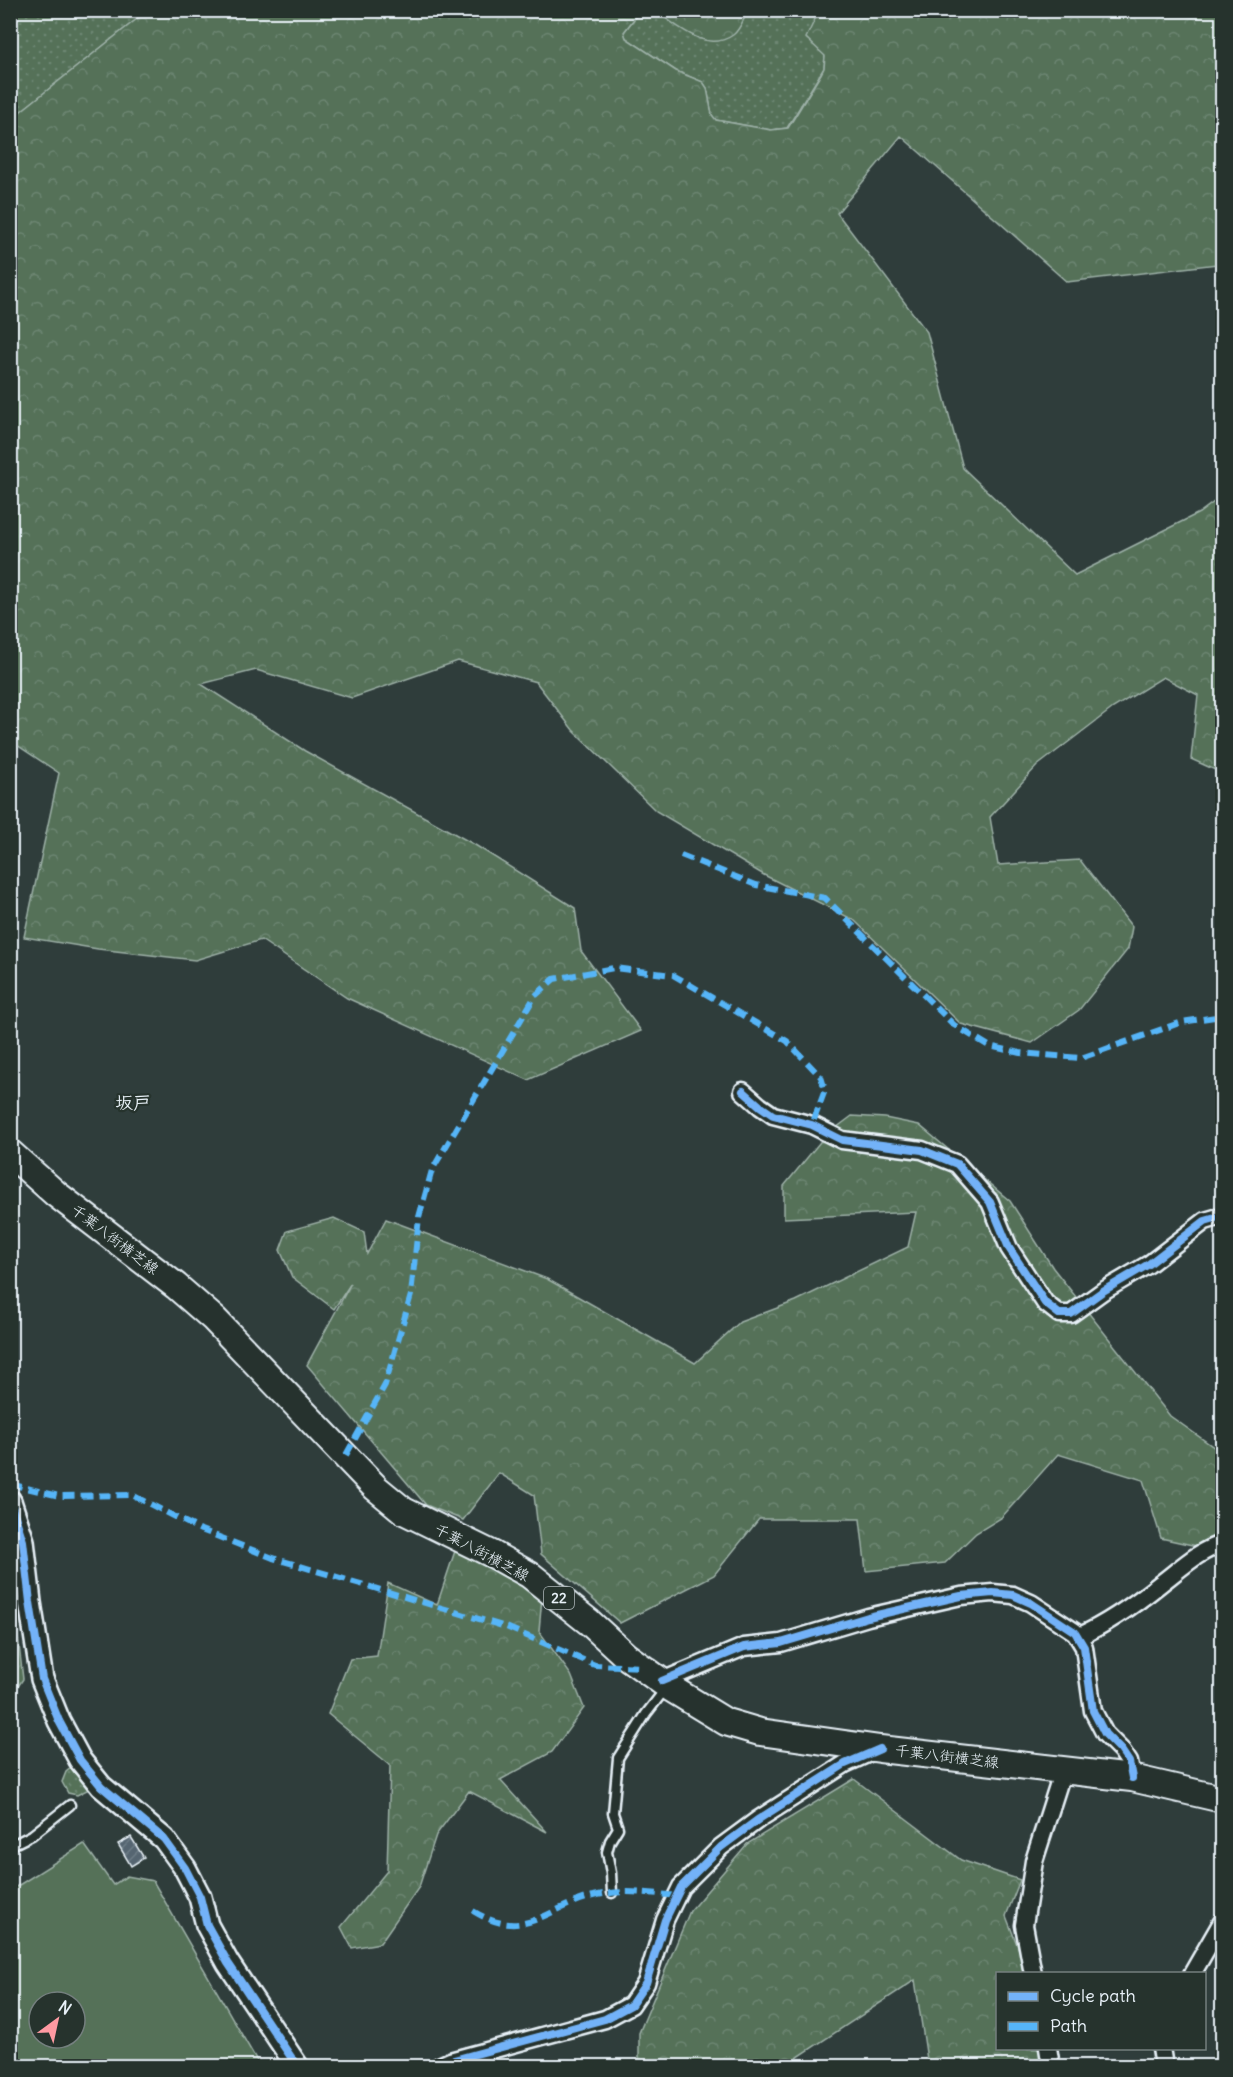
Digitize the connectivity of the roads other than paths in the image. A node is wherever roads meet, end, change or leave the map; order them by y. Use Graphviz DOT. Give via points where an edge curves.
graph roads {
  1 [pos="743,1091"];
  2 [pos="10,1153"];
  3 [pos="1222,1216"];
  4 [pos="10,1501"];
  5 [pos="1222,1544"];
  6 [pos="1078,1637"];
  7 [pos="665,1683"];
  8 [pos="880,1749"];
  9 [pos="1063,1770"];
  10 [pos="1132,1778"];
  11 [pos="1222,1799"];
  12 [pos="70,1805"];
  13 [pos="10,1846"];
  14 [pos="612,1893"];
  15 [pos="1222,1922"];
  16 [pos="1033,1972"];
  17 [pos="1193,1972"];
  18 [pos="1048,2050"];
  19 [pos="297,2067"];
  20 [pos="439,2067"];
  21 [pos="1052,2067"];
  1 -- 3 [label="street" via="773,1115 812,1125 842,1140 922,1150 957,1164 990,1202 1009,1248 1045,1304 1059,1314 1071,1314 1149,1264 1205,1221"];
  2 -- 7 [label="main road, 千葉八街横芝線 / 22" via="214,1319 376,1488 405,1511 530,1575 626,1656"];
  4 -- 19 [label="street" via="23,1541 42,1680 59,1721 80,1760 101,1786 164,1839 185,1868 200,1897 207,1925 228,1963"];
  5 -- 6 [label="street" via="1201,1553 1103,1626"];
  6 -- 7 [label="street" via="1060,1620 1013,1596 961,1596 868,1617 781,1643 744,1647"];
  6 -- 10 [label="street" via="1084,1647 1093,1711 1105,1734 1129,1762"];
  7 -- 8 [label="main road, 千葉八街横芝線 / 22" via="726,1722 760,1732"];
  7 -- 14 [label="lane" via="618,1758 613,1813 618,1828 607,1852"];
  8 -- 9 [label="main road, 千葉八街横芝線 / 22"];
  8 -- 20 [label="street" via="845,1764 759,1819 721,1847 681,1887 665,1920 646,1983 631,2006 605,2019"];
  9 -- 10 [label="main road, 千葉八街横芝線 / 22"];
  9 -- 16 [label="street" via="1034,1861 1024,1925"];
  10 -- 11 [label="main road, 千葉八街横芝線 / 22"];
  12 -- 13 [label="lane" via="32,1835"];
  15 -- 17 [label="street"];
  18 -- 21 [label="street"];
}
